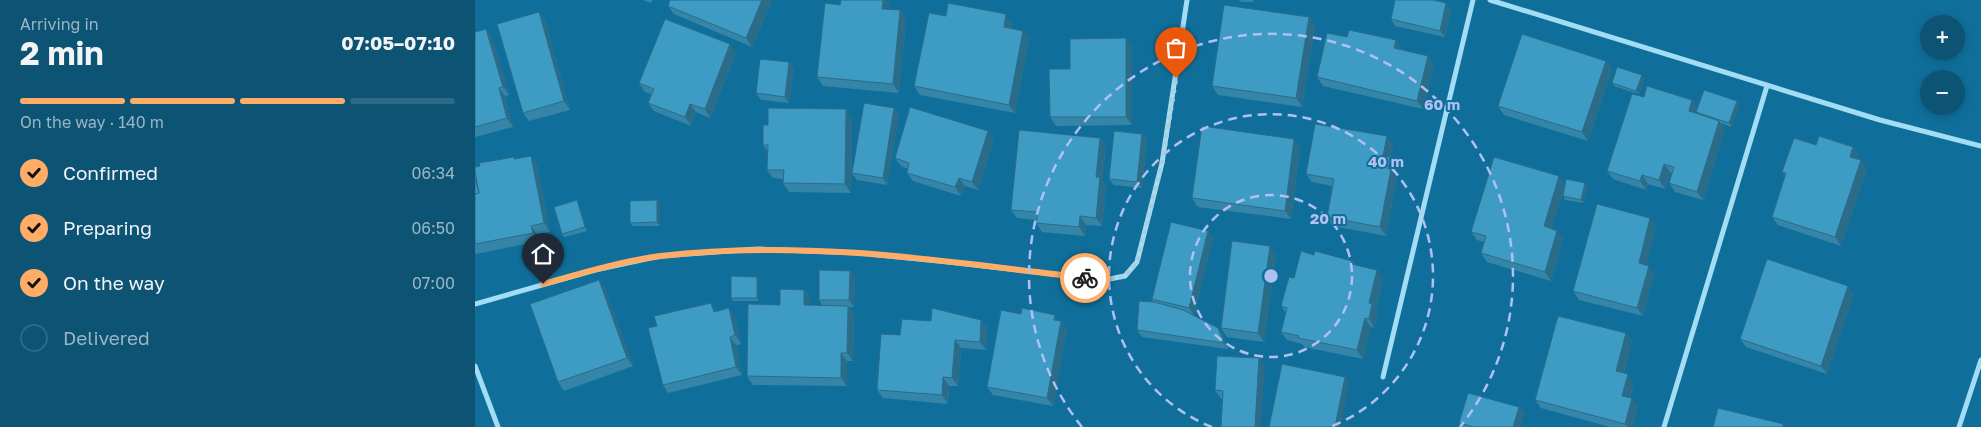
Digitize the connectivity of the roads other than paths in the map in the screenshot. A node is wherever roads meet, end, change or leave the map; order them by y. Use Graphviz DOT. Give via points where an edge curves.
graph roads {
  1 [pos="1187,0"];
  2 [pos="1473,0"];
  3 [pos="1490,0"];
  4 [pos="1767,86"];
  5 [pos="1981,146"];
  6 [pos="475,304"];
  7 [pos="1981,360"];
  8 [pos="475,366"];
  9 [pos="1383,377"];
  10 [pos="498,427"];
  11 [pos="1664,427"];
  12 [pos="1959,427"];
  1 -- 6 [label="street" via="1162,163 1137,262 1125,276 1104,280 859,253 758,249 660,256 595,270"];
  2 -- 9 [label="street"];
  3 -- 4 [label="street"];
  4 -- 5 [label="street"];
  4 -- 11 [label="street"];
  7 -- 12 [label="street"];
  8 -- 10 [label="street"];
}
